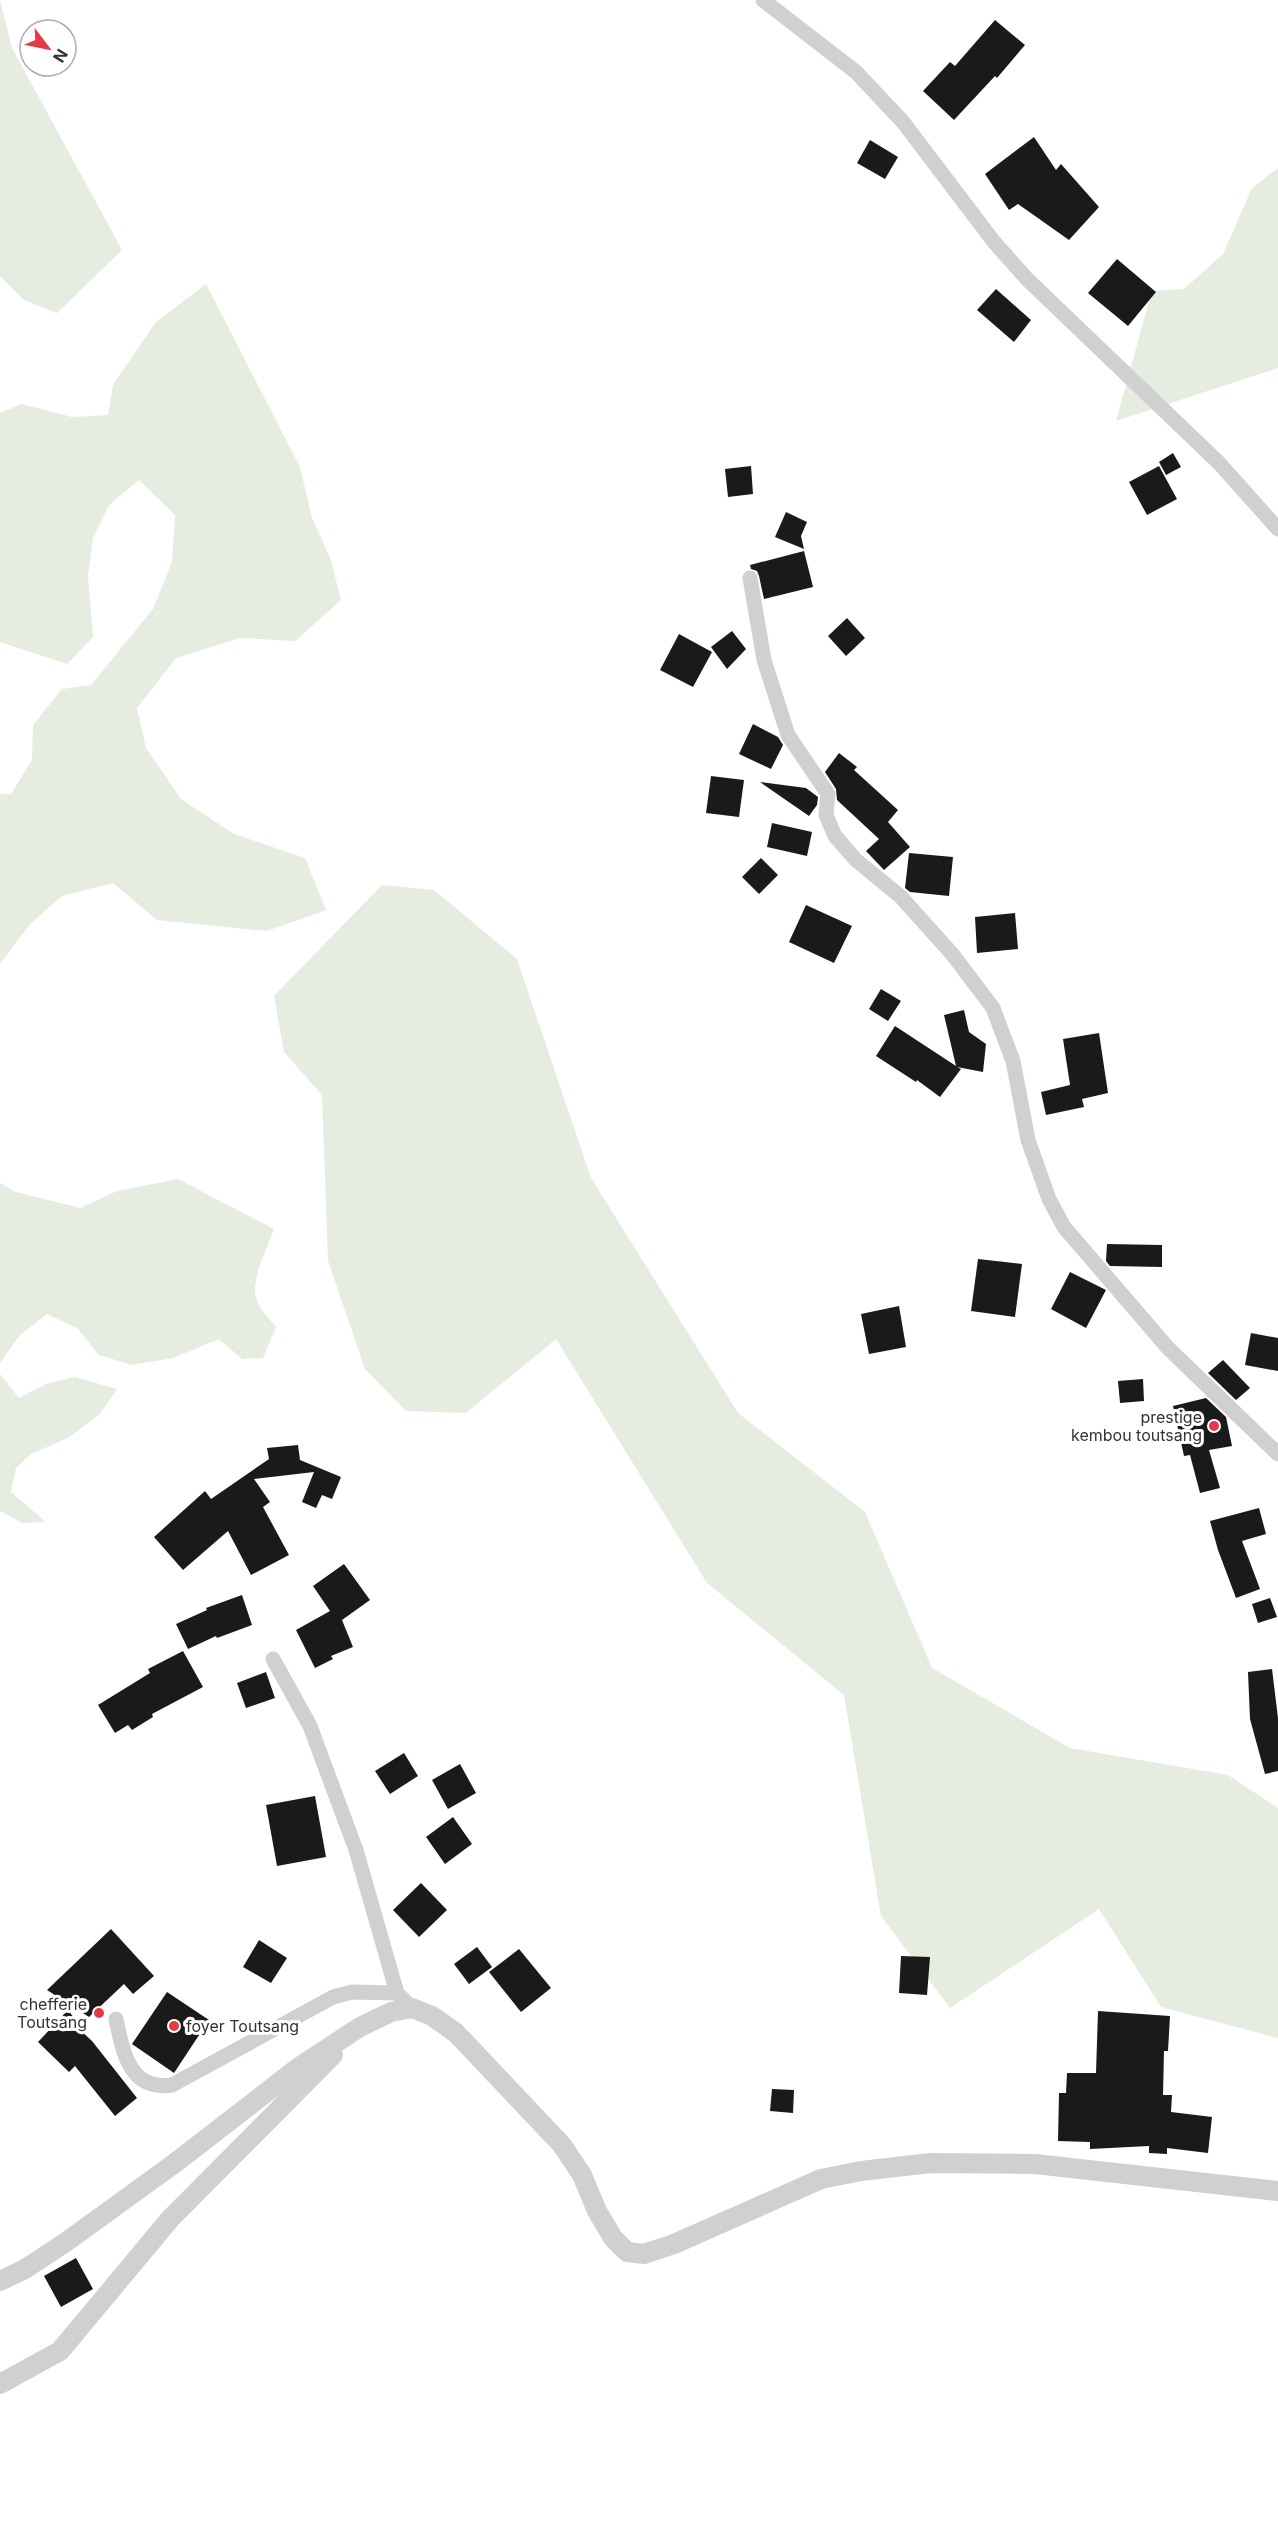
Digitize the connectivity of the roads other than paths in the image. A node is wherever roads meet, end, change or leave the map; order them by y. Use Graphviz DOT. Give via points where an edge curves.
graph roads {
  1 [pos="763,0"];
  2 [pos="1278,529"];
  3 [pos="750,578"];
  4 [pos="1278,1454"];
  5 [pos="273,1659"];
  6 [pos="397,1993"];
  7 [pos="412,2008"];
  8 [pos="116,2019"];
  9 [pos="360,2027"];
  10 [pos="1278,2192"];
  11 [pos="0,2281"];
  12 [pos="0,2384"];
  1 -- 2 [label="street" via="856,72 903,122 1027,279 1220,464"];
  3 -- 4 [label="street" via="764,660 788,735 828,794 826,815 835,836 855,860 901,897 993,1008 1013,1062 1028,1140 1049,1199 1064,1227 1168,1348"];
  5 -- 6 [label="street" via="310,1726 356,1850"];
  6 -- 7 [label="street"];
  6 -- 8 [label="street" via="373,1990 333,1997 172,2085 156,2087 139,2078 124,2055"];
  7 -- 9 [label="street" via="391,2012"];
  7 -- 10 [label="street" via="456,2033 562,2145 582,2175 613,2238 627,2252 644,2254 674,2244 821,2179 931,2163 1035,2164"];
  9 -- 11 [label="street" via="299,2067 66,2242"];
  9 -- 12 [label="street" via="170,2219 60,2351"];
}
